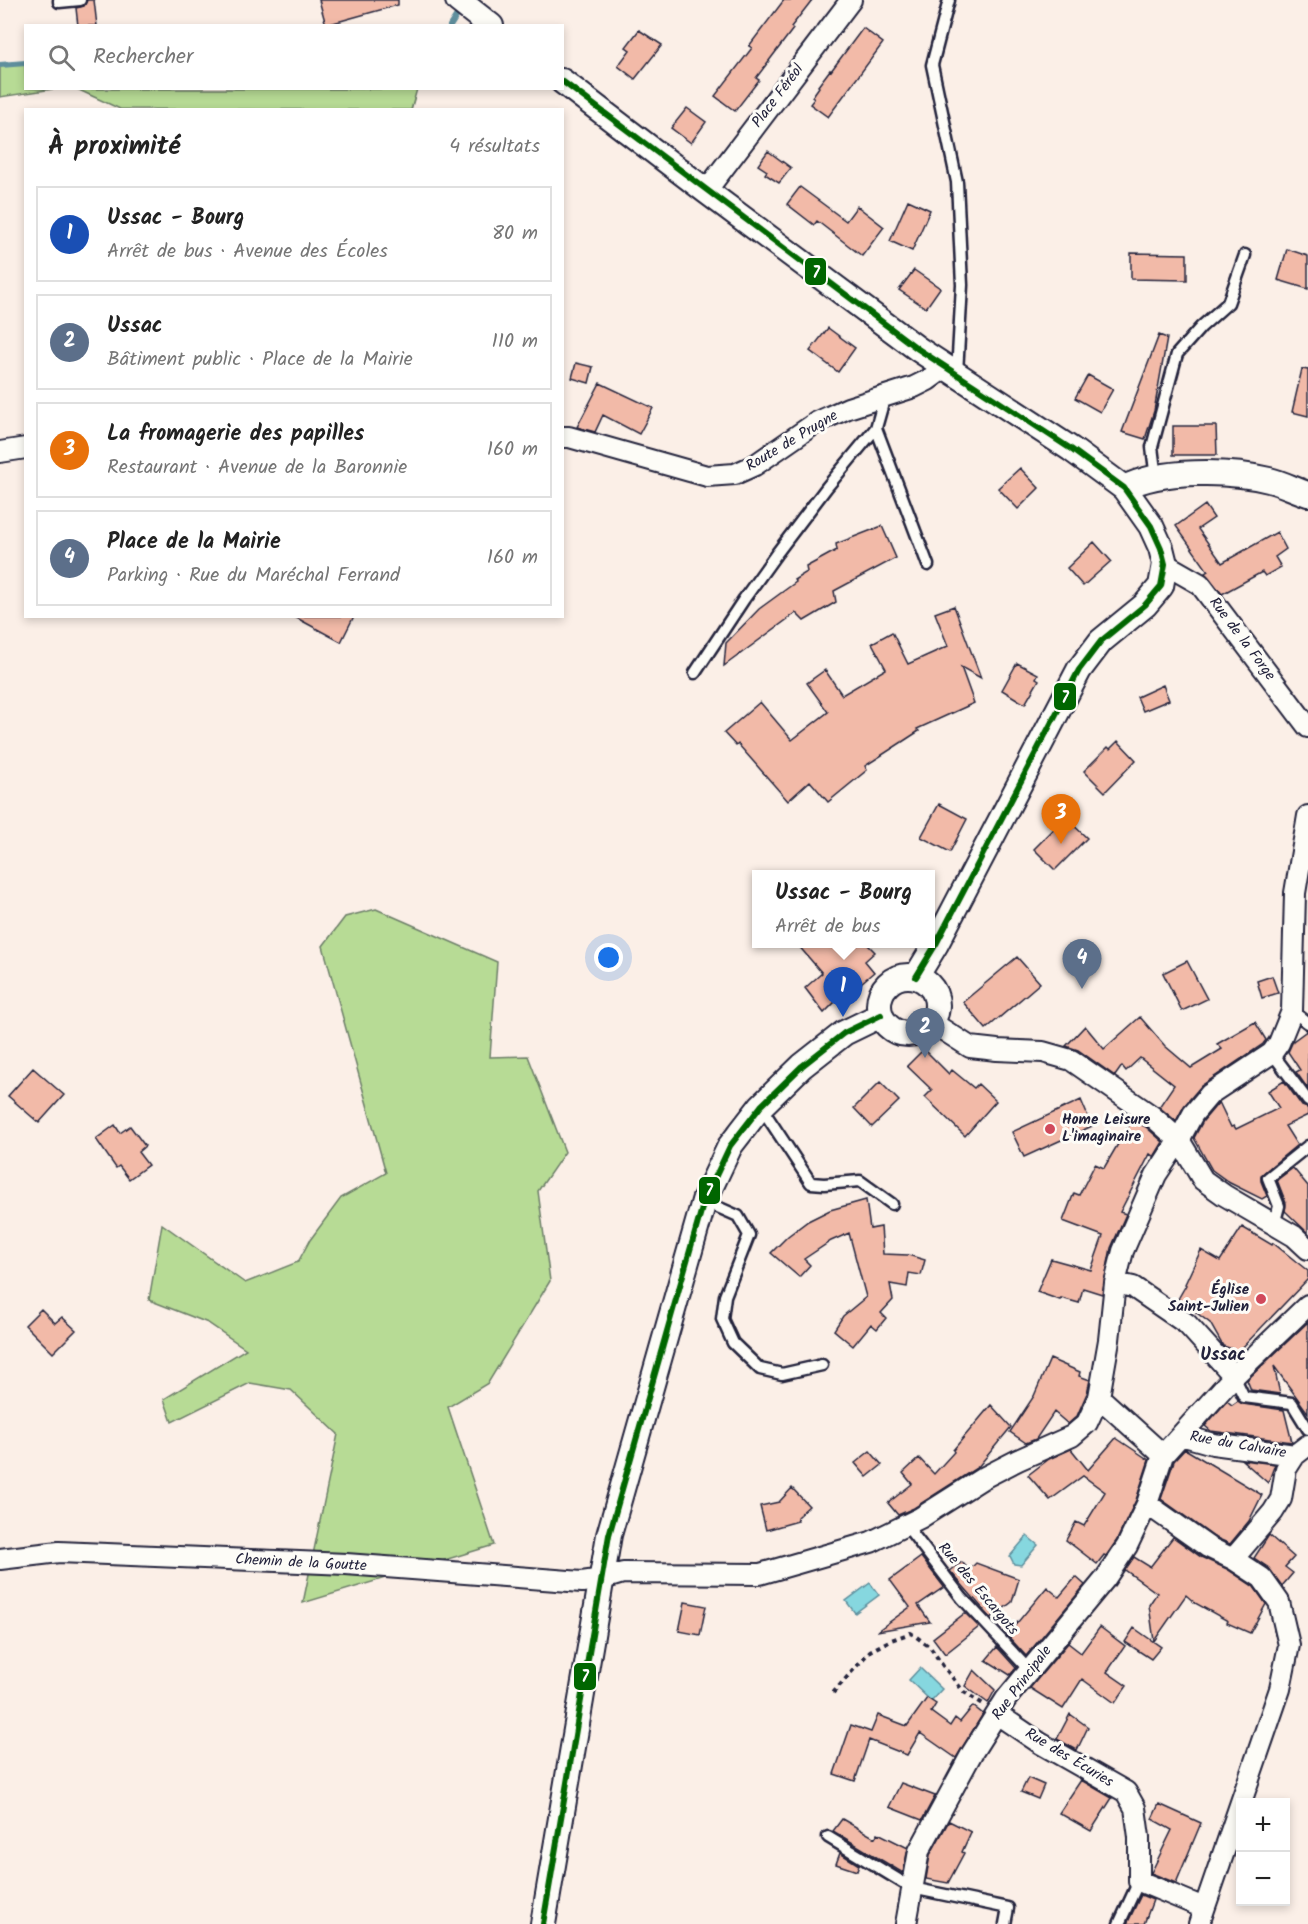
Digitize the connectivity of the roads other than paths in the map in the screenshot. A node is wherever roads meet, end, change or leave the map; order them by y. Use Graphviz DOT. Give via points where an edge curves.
graph roads {
  1 [pos="59,0"];
  2 [pos="80,0"];
  3 [pos="851,0"];
  4 [pos="949,0"];
  5 [pos="461,3"];
  6 [pos="488,24"];
  7 [pos="564,83"];
  8 [pos="706,191"];
  9 [pos="1245,255"];
  10 [pos="952,370"];
  11 [pos="885,396"];
  12 [pos="876,428"];
  13 [pos="564,438"];
  14 [pos="24,448"];
  15 [pos="0,452"];
  16 [pos="1156,478"];
  17 [pos="1124,489"];
  18 [pos="1308,494"];
  19 [pos="1164,564"];
  20 [pos="928,565"];
  21 [pos="695,674"];
  22 [pos="1308,727"];
  23 [pos="1308,816"];
  24 [pos="935,946"];
  25 [pos="934,948"];
  26 [pos="916,977"];
  27 [pos="1292,1011"];
  28 [pos="881,1015"];
  29 [pos="931,1022"];
  30 [pos="1308,1023"];
  31 [pos="1272,1053"];
  32 [pos="1308,1101"];
  33 [pos="761,1106"];
  34 [pos="1179,1140"];
  35 [pos="1308,1146"];
  36 [pos="704,1201"];
  37 [pos="892,1204"];
  38 [pos="1274,1225"];
  39 [pos="1308,1249"];
  40 [pos="1115,1283"];
  41 [pos="1308,1305"];
  42 [pos="822,1365"];
  43 [pos="1234,1376"];
  44 [pos="1099,1396"];
  45 [pos="1308,1429"];
  46 [pos="1181,1435"];
  47 [pos="1302,1450"];
  48 [pos="1163,1455"];
  49 [pos="1147,1504"];
  50 [pos="906,1525"];
  51 [pos="0,1558"];
  52 [pos="1233,1559"];
  53 [pos="603,1579"];
  54 [pos="1029,1670"];
  55 [pos="997,1714"];
  56 [pos="828,1837"];
  57 [pos="1139,1881"];
  58 [pos="912,1888"];
  59 [pos="1202,1916"];
  60 [pos="543,1924"];
  61 [pos="906,1924"];
  62 [pos="1005,1924"];
  63 [pos="1119,1924"];
  1 -- 2 [label="lane"];
  3 -- 8 [label="street, Place Féréol"];
  4 -- 10 [label="lane" via="932,65 957,182 962,285"];
  5 -- 6 [label="street"];
  7 -- 8 [label="street"];
  8 -- 10 [label="street" via="918,349"];
  9 -- 16 [label="lane" via="1228,303 1177,354 1152,447"];
  10 -- 11 [label="street, Route de Prugne"];
  10 -- 17 [label="street"];
  11 -- 12 [label="lane"];
  11 -- 13 [label="street, Route de Prugne" via="817,422 755,465 735,474 707,476"];
  12 -- 20 [label="lane"];
  12 -- 21 [label="lane" via="770,562"];
  14 -- 15 [label="street"];
  16 -- 17 [label="street"];
  16 -- 18 [label="street" via="1228,474 1270,480"];
  17 -- 19 [label="street" via="1151,526"];
  19 -- 22 [label="street, Rue de la Forge" via="1200,584"];
  19 -- 24 [label="street" via="1156,592 1101,641 1078,670"];
  23 -- 27 [label="street" via="1295,894"];
  25 -- 26 [label="street"];
  26 -- 28 [label="street" via="890,982 880,997"];
  26 -- 29 [label="street" via="925,981 936,996 936,1014"];
  27 -- 30 [label="lane"];
  27 -- 31 [label="street"];
  28 -- 29 [label="street" via="900,1033 917,1033"];
  28 -- 33 [label="street" via="844,1033 802,1065"];
  29 -- 34 [label="street" via="970,1047 1043,1052 1071,1060 1152,1116"];
  31 -- 32 [label="lane"];
  31 -- 34 [label="street, Chemin de la Goutte" via="1210,1094"];
  33 -- 36 [label="street" via="730,1146"];
  33 -- 37 [label="lane" via="811,1183 860,1181"];
  34 -- 38 [label="street" via="1203,1180"];
  34 -- 40 [label="street, Chemin de la Goutte" via="1156,1175 1123,1251"];
  35 -- 38 [label="lane" via="1268,1178 1279,1206"];
  36 -- 42 [label="lane" via="738,1216 749,1234 725,1296 722,1319 733,1343 760,1369 783,1374"];
  36 -- 53 [label="street" via="609,1534"];
  38 -- 39 [label="street"];
  40 -- 43 [label="street" via="1133,1287 1187,1324"];
  40 -- 44 [label="street, Chemin de la Goutte"];
  41 -- 43 [label="street"];
  43 -- 45 [label="lane" via="1244,1397 1292,1403"];
  43 -- 46 [label="street"];
  44 -- 48 [label="street"];
  44 -- 50 [label="street, Chemin de la Goutte" via="1087,1424 1072,1436 983,1478"];
  46 -- 47 [label="street, Rue du Calvaire" via="1213,1444"];
  46 -- 48 [label="street"];
  47 -- 52 [label="street" via="1286,1468 1281,1499 1273,1512"];
  48 -- 49 [label="street, Rue Principale"];
  49 -- 52 [label="street" via="1208,1547"];
  49 -- 54 [label="street, Rue Principale" via="1127,1546 1105,1579"];
  50 -- 53 [label="street, Chemin de la Goutte" via="871,1542 760,1574 623,1573"];
  50 -- 54 [label="lane, Rue des Escargots" via="962,1598"];
  51 -- 53 [label="street, Chemin de la Goutte" via="59,1552 346,1564 582,1582"];
  52 -- 59 [label="street" via="1262,1578 1279,1602 1289,1646 1280,1689"];
  53 -- 60 [label="street"];
  54 -- 55 [label="street, Rue Principale"];
  55 -- 57 [label="street, Rue des Écuries" via="1126,1792 1135,1808"];
  55 -- 58 [label="street, Rue Principale" via="919,1851"];
  56 -- 58 [label="lane"];
  57 -- 59 [label="street"];
  57 -- 63 [label="lane"];
  58 -- 61 [label="street, Rue Principale"];
  58 -- 62 [label="lane" via="1008,1908"];
}
